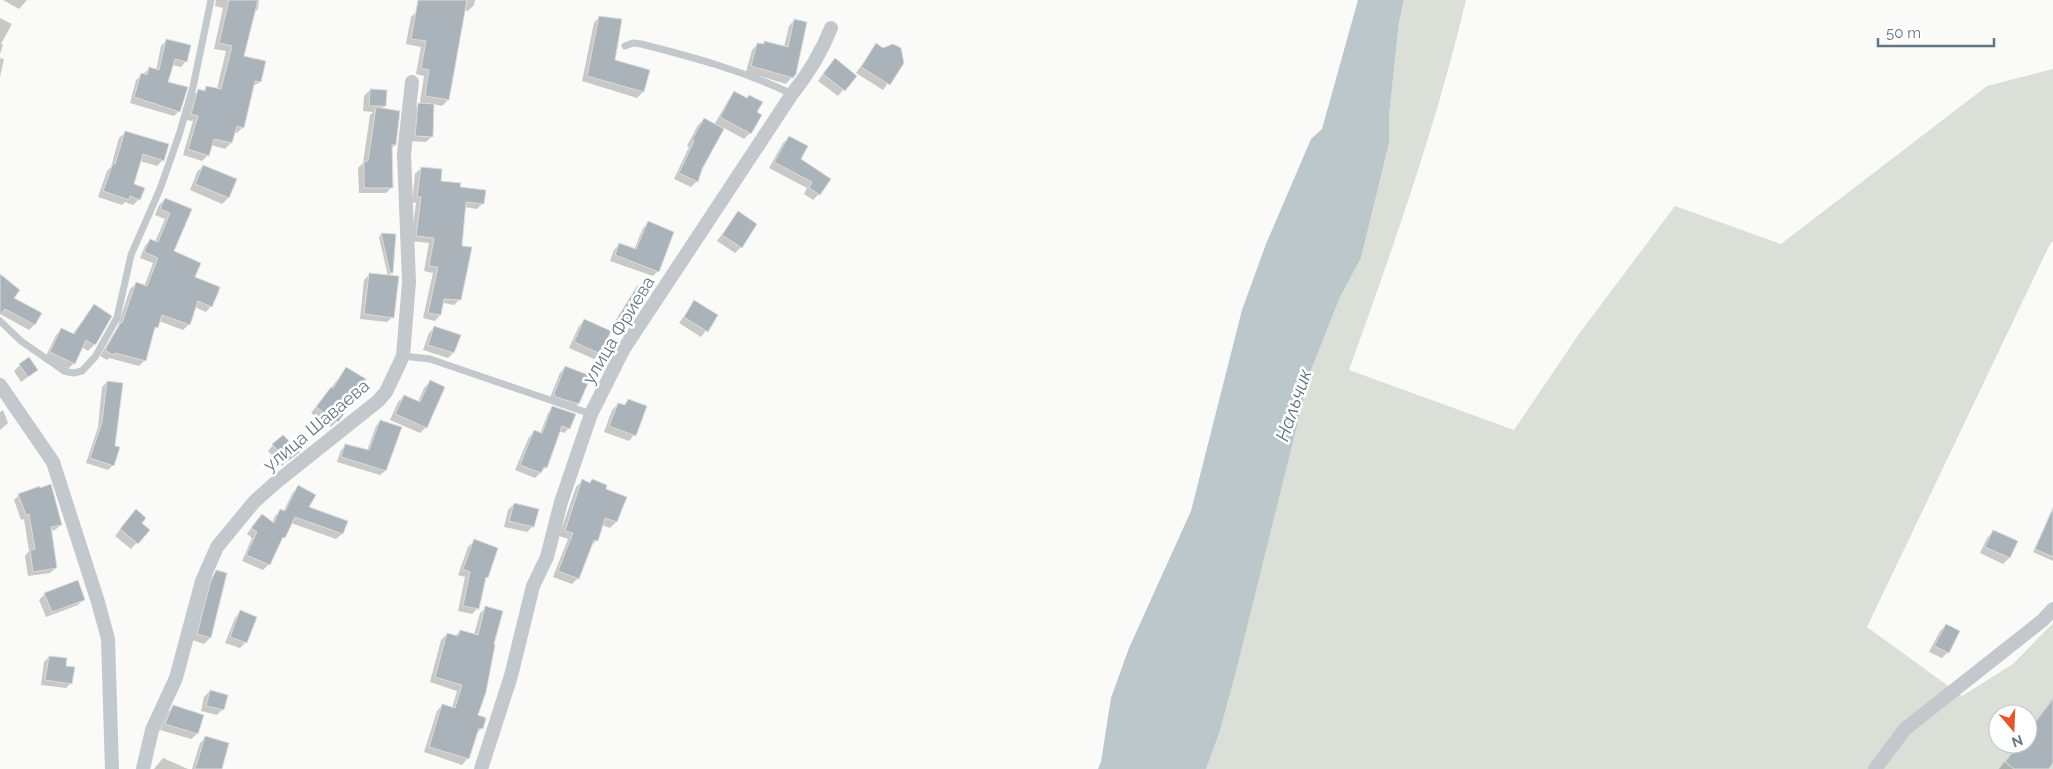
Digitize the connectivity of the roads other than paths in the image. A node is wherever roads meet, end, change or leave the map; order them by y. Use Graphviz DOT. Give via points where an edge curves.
graph roads {
  1 [pos="211,0"];
  2 [pos="831,28"];
  3 [pos="625,46"];
  4 [pos="412,82"];
  5 [pos="792,94"];
  6 [pos="0,321"];
  7 [pos="403,356"];
  8 [pos="0,385"];
  9 [pos="591,414"];
  10 [pos="2053,609"];
  11 [pos="112,769"];
  12 [pos="142,769"];
  13 [pos="481,769"];
  14 [pos="1875,769"];
  1 -- 6 [label="lane" via="179,135 131,255 117,318 95,357 82,371 64,371 21,341"];
  2 -- 5 [label="street, улица Фриева" via="821,52"];
  3 -- 5 [label="lane" via="641,44 713,64"];
  4 -- 7 [label="street, улица Шаваева" via="404,154 410,282"];
  5 -- 9 [label="street, улица Фриева" via="623,350"];
  7 -- 9 [label="lane" via="430,358"];
  7 -- 12 [label="street, улица Шаваева" via="378,401 254,502 217,547 202,582 176,678 152,730"];
  8 -- 11 [label="street" via="53,462 98,602 108,639"];
  9 -- 13 [label="street, улица Фриева" via="561,502 547,557 533,586 511,676"];
  10 -- 14 [label="street" via="1906,729"];
}
